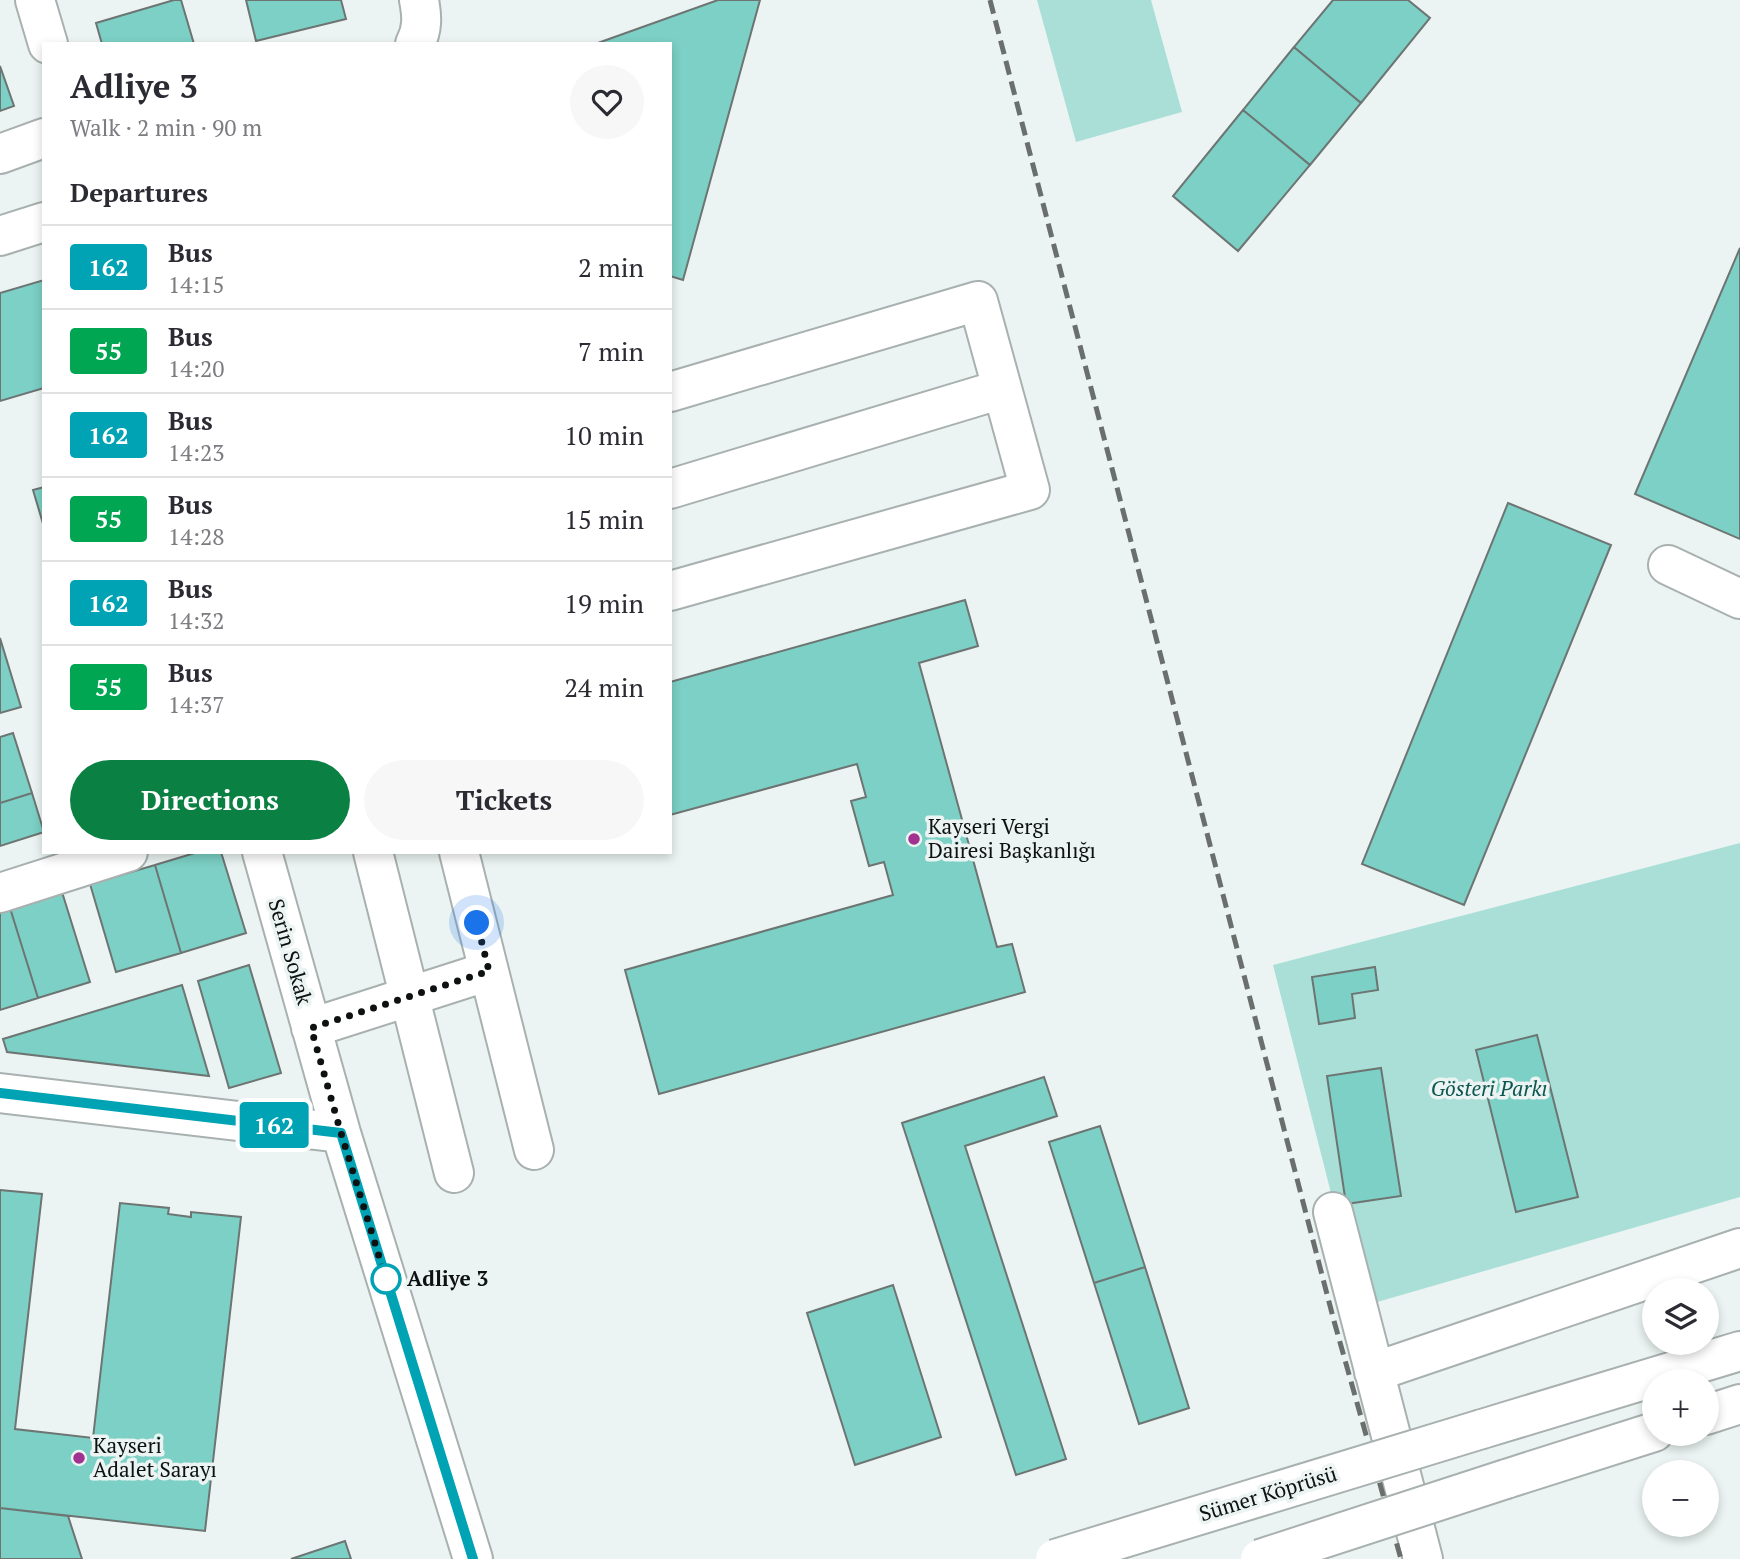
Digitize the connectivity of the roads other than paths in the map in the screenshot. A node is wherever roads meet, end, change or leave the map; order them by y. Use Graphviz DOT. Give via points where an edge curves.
graph roads {
  1 [pos="35,0"];
  2 [pos="419,0"];
  3 [pos="47,42"];
  4 [pos="416,42"];
  5 [pos="42,139"];
  6 [pos="0,154"];
  7 [pos="42,223"];
  8 [pos="0,236"];
  9 [pos="1002,389"];
  10 [pos="672,391"];
  11 [pos="672,488"];
  12 [pos="1668,565"];
  13 [pos="672,590"];
  14 [pos="1740,599"];
  15 [pos="122,854"];
  16 [pos="263,854"];
  17 [pos="374,854"];
  18 [pos="460,854"];
  19 [pos="0,892"];
  20 [pos="489,971"];
  21 [pos="410,996"];
  22 [pos="311,1028"];
  23 [pos="0,1093"];
  24 [pos="341,1133"];
  25 [pos="534,1150"];
  26 [pos="454,1173"];
  27 [pos="1333,1212"];
  28 [pos="1740,1248"];
  29 [pos="1740,1351"];
  30 [pos="1374,1372"];
  31 [pos="1740,1404"];
  32 [pos="1719,1411"];
  33 [pos="1642,1436"];
  34 [pos="473,1559"];
  35 [pos="1055,1559"];
  36 [pos="1260,1559"];
  37 [pos="1423,1559"];
  1 -- 3 [label="street"];
  2 -- 4 [label="street" via="422,26"];
  5 -- 6 [label="street"];
  7 -- 8 [label="street"];
  9 -- 10 [label="street" via="978,302"];
  9 -- 11 [label="street"];
  9 -- 13 [label="street" via="1030,490"];
  12 -- 14 [label="street"];
  15 -- 19 [label="street"];
  16 -- 22 [label="street, Serin Sokak"];
  17 -- 21 [label="street"];
  18 -- 20 [label="street"];
  20 -- 21 [label="street"];
  20 -- 25 [label="street"];
  21 -- 22 [label="street"];
  21 -- 26 [label="street"];
  22 -- 24 [label="street, Serin Sokak"];
  23 -- 24 [label="street"];
  24 -- 34 [label="street, Serin Sokak"];
  27 -- 30 [label="street"];
  28 -- 30 [label="street"];
  29 -- 35 [label="street, Sümer Köprüsü, bridge"];
  30 -- 37 [label="street"];
  31 -- 32 [label="street"];
  33 -- 36 [label="street, bridge"];
}
